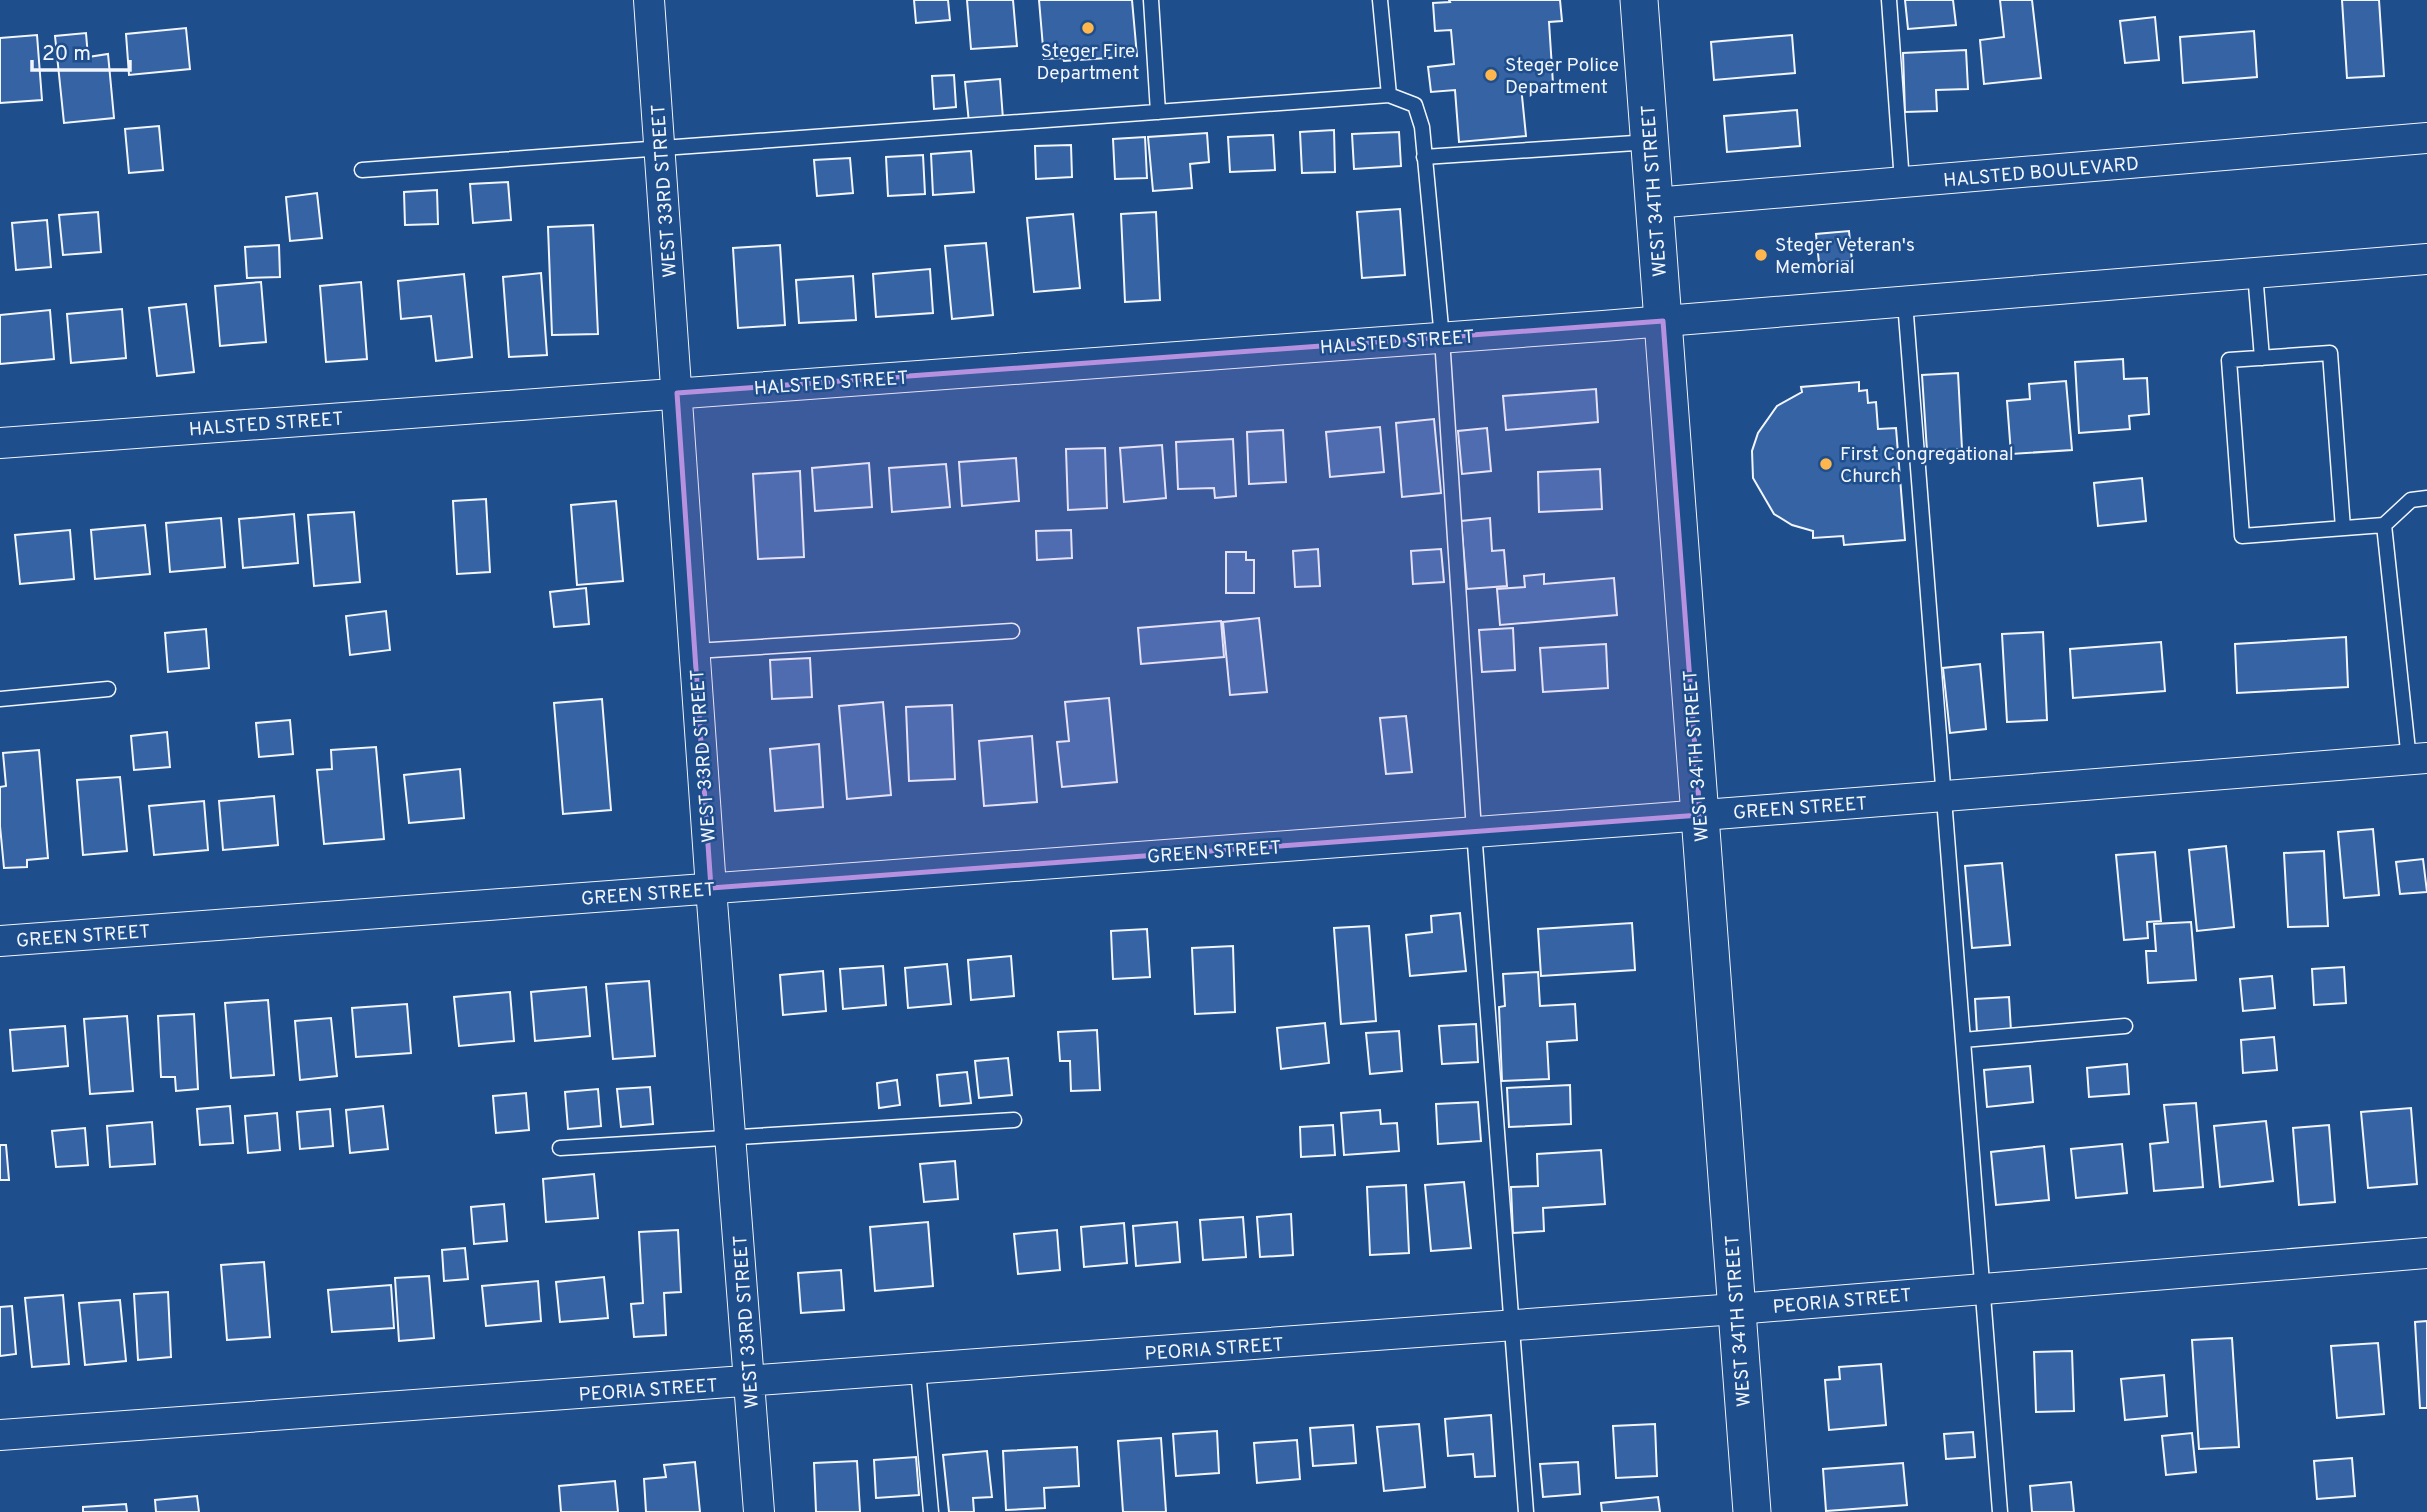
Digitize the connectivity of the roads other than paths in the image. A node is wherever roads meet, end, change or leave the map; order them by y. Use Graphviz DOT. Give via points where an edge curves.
graph roads {
  1 [pos="649,0"];
  2 [pos="1151,0"];
  3 [pos="1380,0"];
  4 [pos="1639,0"];
  5 [pos="1889,0"];
  6 [pos="1389,95"];
  7 [pos="1158,112"];
  8 [pos="2427,138"];
  9 [pos="1650,142"];
  10 [pos="660,149"];
  11 [pos="1424,157"];
  12 [pos="362,170"];
  13 [pos="1902,182"];
  14 [pos="1654,203"];
  15 [pos="2427,259"];
  16 [pos="2255,273"];
  17 [pos="1905,302"];
  18 [pos="1663,321"];
  19 [pos="1442,338"];
  20 [pos="2262,358"];
  21 [pos="677,393"];
  22 [pos="0,443"];
  23 [pos="2427,498"];
  24 [pos="2384,524"];
  25 [pos="2343,528"];
  26 [pos="1012,631"];
  27 [pos="695,651"];
  28 [pos="108,689"];
  29 [pos="0,699"];
  30 [pos="2418,759"];
  31 [pos="1944,796"];
  32 [pos="1700,815"];
  33 [pos="1474,831"];
  34 [pos="711,888"];
  35 [pos="0,941"];
  36 [pos="2125,1026"];
  37 [pos="1964,1040"];
  38 [pos="1014,1121"];
  39 [pos="730,1137"];
  40 [pos="560,1148"];
  41 [pos="2427,1253"];
  42 [pos="1983,1289"];
  43 [pos="1736,1309"];
  44 [pos="1511,1326"];
  45 [pos="918,1370"];
  46 [pos="749,1382"];
  47 [pos="0,1435"];
  48 [pos="759,1512"];
  49 [pos="931,1512"];
  50 [pos="1526,1512"];
  51 [pos="1752,1512"];
  52 [pos="2000,1512"];
  1 -- 10 [label="street, WEST 33RD STREET"];
  2 -- 7 [label="lane"];
  3 -- 6 [label="lane"];
  4 -- 9 [label="street, WEST 34TH STREET"];
  5 -- 13 [label="lane"];
  6 -- 7 [label="lane"];
  6 -- 11 [label="lane" via="1415,105"];
  7 -- 10 [label="lane"];
  8 -- 13 [label="street, HALSTED BOULEVARD"];
  9 -- 11 [label="lane"];
  9 -- 14 [label="street, WEST 34TH STREET"];
  10 -- 12 [label="lane"];
  10 -- 21 [label="street, WEST 33RD STREET"];
  11 -- 19 [label="lane"];
  13 -- 14 [label="street, HALSTED BOULEVARD"];
  14 -- 18 [label="street, WEST 34TH STREET"];
  15 -- 16 [label="street"];
  16 -- 17 [label="street"];
  16 -- 20 [label="lane"];
  17 -- 18 [label="street"];
  17 -- 31 [label="lane"];
  18 -- 19 [label="street, HALSTED STREET"];
  18 -- 32 [label="street, WEST 34TH STREET"];
  19 -- 21 [label="street, HALSTED STREET"];
  19 -- 33 [label="lane"];
  20 -- 25 [label="lane" via="2330,353"];
  20 -- 25 [label="lane" via="2229,360 2242,536"];
  21 -- 22 [label="street, HALSTED STREET"];
  21 -- 27 [label="street, WEST 33RD STREET"];
  23 -- 24 [label="lane" via="2411,500"];
  24 -- 25 [label="lane"];
  24 -- 30 [label="lane"];
  26 -- 27 [label="lane"];
  27 -- 34 [label="street, WEST 33RD STREET"];
  28 -- 29 [label="lane"];
  30 -- 31 [label="street, GREEN STREET"];
  31 -- 32 [label="street, GREEN STREET"];
  31 -- 37 [label="lane"];
  32 -- 33 [label="street, GREEN STREET"];
  32 -- 43 [label="street, WEST 34TH STREET"];
  33 -- 34 [label="street, GREEN STREET"];
  33 -- 44 [label="lane"];
  34 -- 35 [label="street, GREEN STREET"];
  34 -- 39 [label="street, WEST 33RD STREET"];
  36 -- 37 [label="lane"];
  37 -- 42 [label="lane"];
  38 -- 39 [label="lane"];
  39 -- 40 [label="lane"];
  39 -- 46 [label="street, WEST 33RD STREET"];
  41 -- 42 [label="street, PEORIA STREET"];
  42 -- 43 [label="street, PEORIA STREET"];
  42 -- 52 [label="lane"];
  43 -- 44 [label="street, PEORIA STREET"];
  43 -- 51 [label="street, WEST 34TH STREET"];
  44 -- 45 [label="street, PEORIA STREET"];
  44 -- 50 [label="lane"];
  45 -- 46 [label="street, PEORIA STREET"];
  45 -- 49 [label="lane"];
  46 -- 47 [label="street, PEORIA STREET"];
  46 -- 48 [label="street, WEST 33RD STREET"];
}
